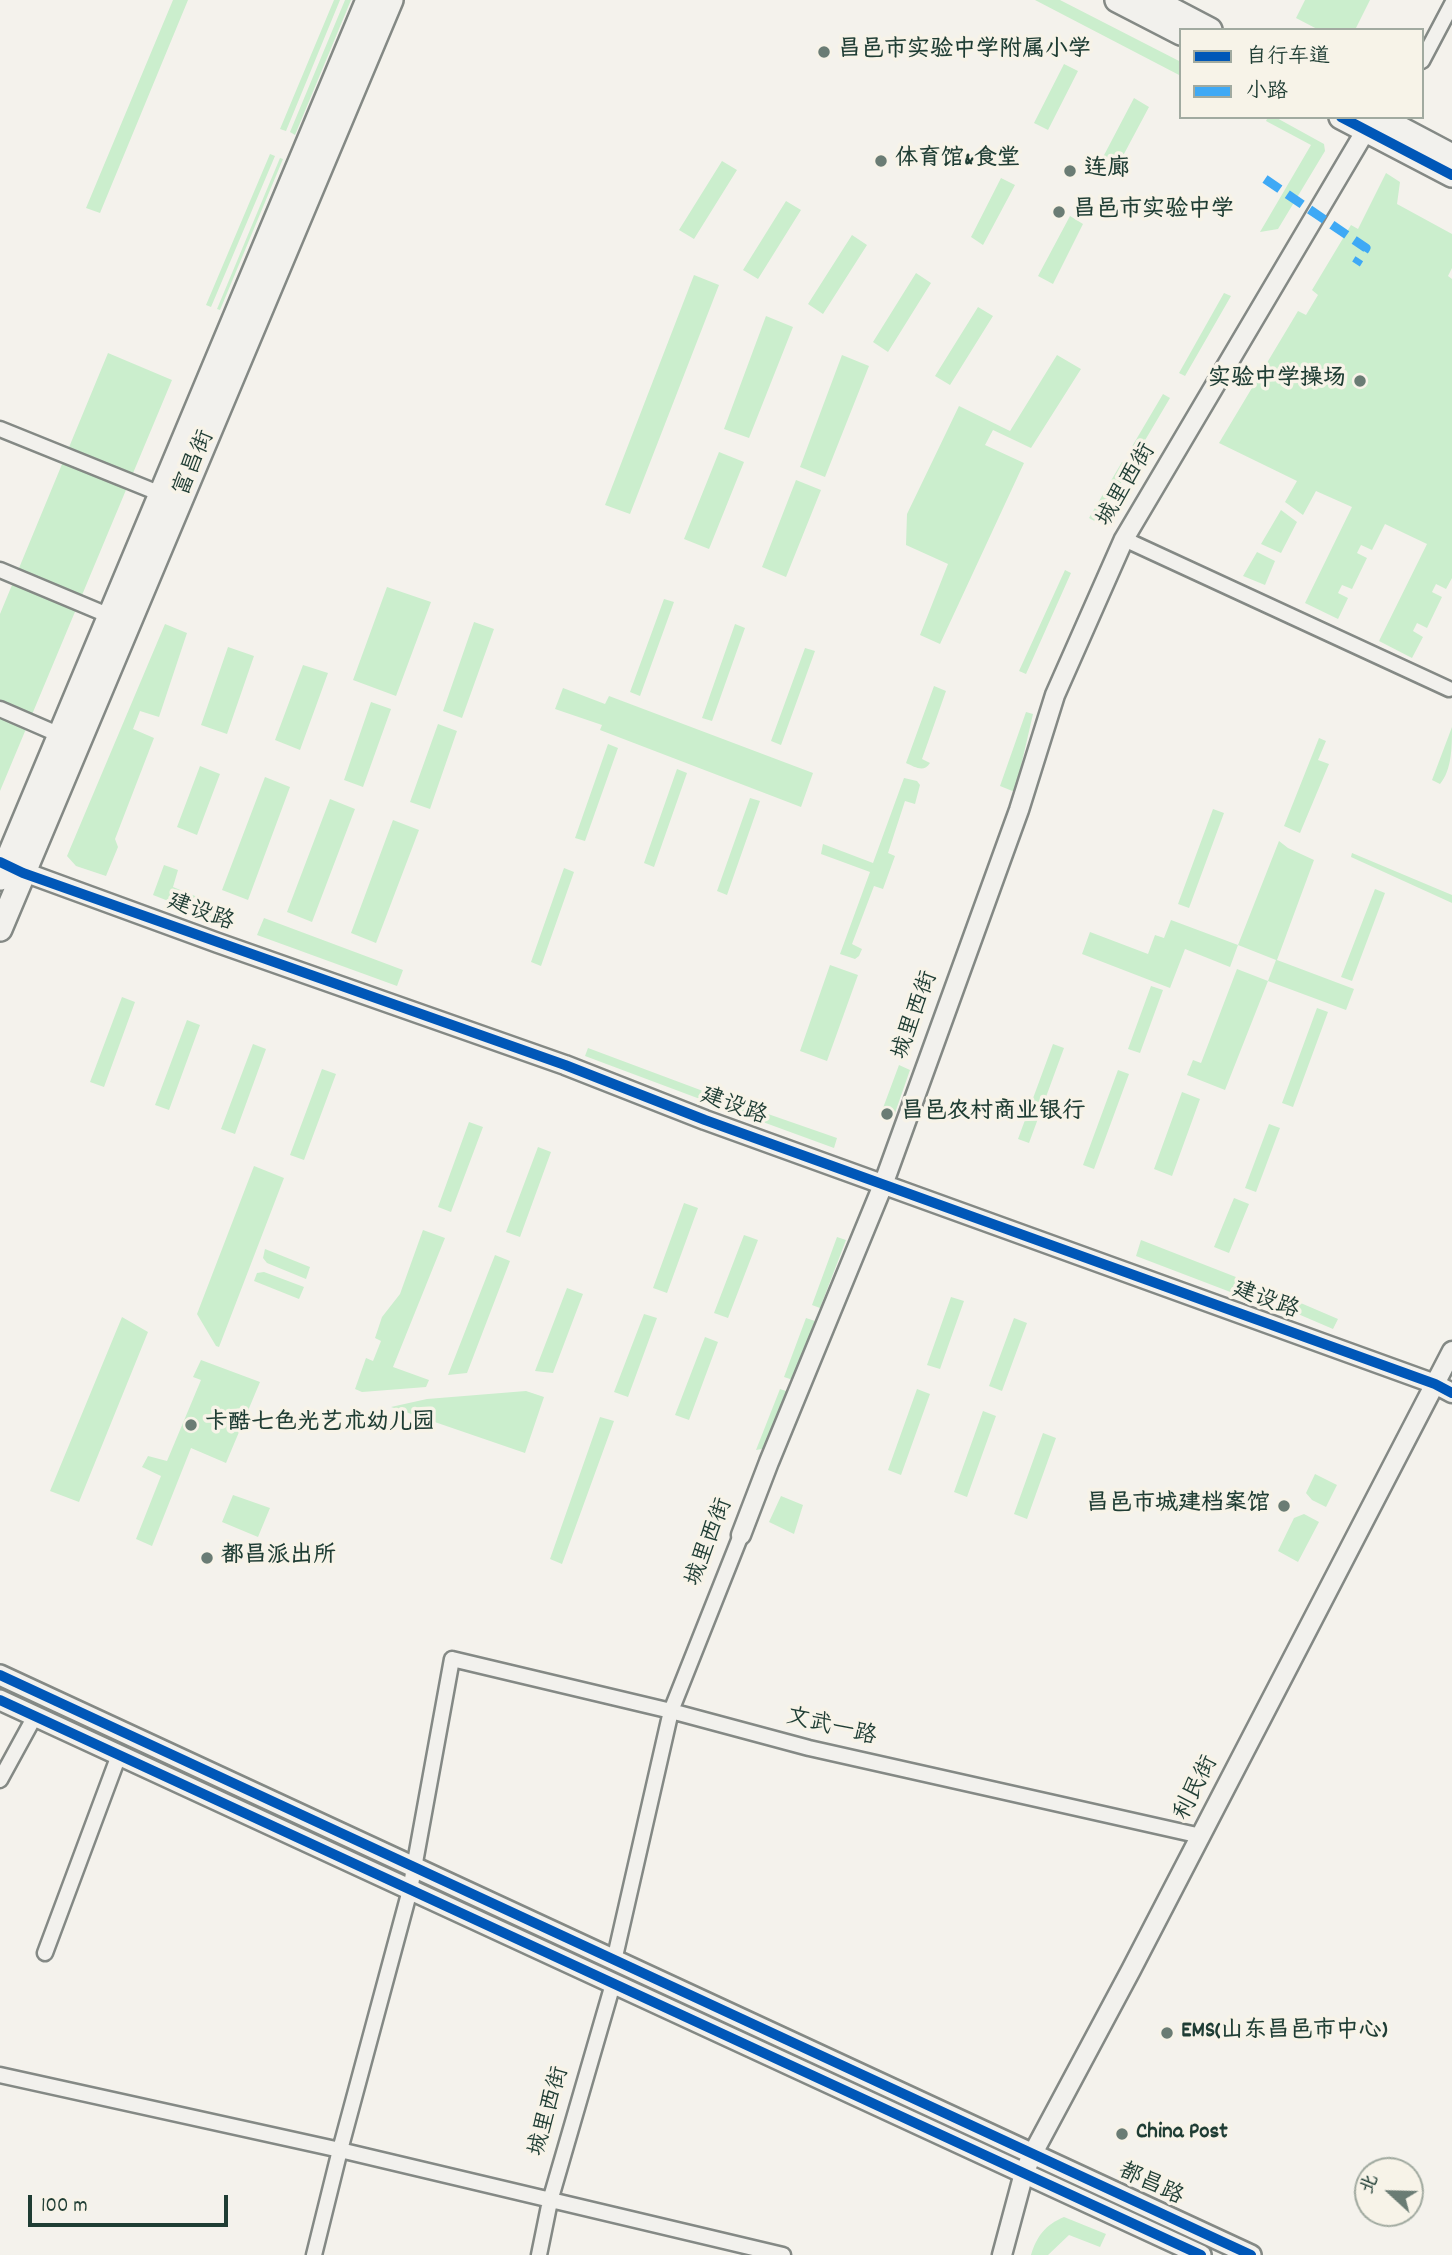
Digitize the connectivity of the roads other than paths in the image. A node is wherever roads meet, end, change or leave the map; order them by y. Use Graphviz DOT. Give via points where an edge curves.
graph roads {
  1 [pos="368,0"];
  2 [pos="391,0"];
  3 [pos="1117,0"];
  4 [pos="1153,0"];
  5 [pos="1452,4"];
  6 [pos="1206,28"];
  7 [pos="1179,32"];
  8 [pos="1424,57"];
  9 [pos="1360,119"];
  10 [pos="1380,121"];
  11 [pos="1452,156"];
  12 [pos="1452,175"];
  13 [pos="0,429"];
  14 [pos="161,494"];
  15 [pos="1124,539"];
  16 [pos="0,570"];
  17 [pos="110,615"];
  18 [pos="1449,689"];
  19 [pos="0,709"];
  20 [pos="60,734"];
  21 [pos="7,869"];
  22 [pos="0,929"];
  23 [pos="883,1185"];
  24 [pos="1452,1351"];
  25 [pos="1435,1384"];
  26 [pos="1452,1393"];
  27 [pos="741,1535"];
  28 [pos="0,1675"];
  29 [pos="0,1700"];
  30 [pos="671,1711"];
  31 [pos="35,1716"];
  32 [pos="119,1755"];
  33 [pos="0,1780"];
  34 [pos="1201,1836"];
  35 [pos="412,1867"];
  36 [pos="410,1890"];
  37 [pos="45,1953"];
  38 [pos="614,1961"];
  39 [pos="613,1984"];
  40 [pos="0,2075"];
  41 [pos="340,2150"];
  42 [pos="1032,2155"];
  43 [pos="1024,2173"];
  44 [pos="550,2201"];
  45 [pos="314,2255"];
  46 [pos="539,2255"];
  47 [pos="783,2255"];
  48 [pos="1002,2255"];
  49 [pos="1201,2255"];
  50 [pos="1251,2255"];
  1 -- 14 [label="main road, 富昌街"];
  2 -- 21 [label="main road, 富昌街"];
  3 -- 7 [label="main road"];
  4 -- 6 [label="main road"];
  5 -- 8 [label="street"];
  9 -- 10 [label="main road"];
  10 -- 11 [label="main road"];
  10 -- 12 [label="main road"];
  10 -- 15 [label="street, 城里西街"];
  13 -- 14 [label="street"];
  14 -- 17 [label="main road, 富昌街"];
  15 -- 18 [label="street"];
  15 -- 23 [label="street, 城里西街" via="1055,695 1019,810"];
  16 -- 17 [label="street"];
  17 -- 20 [label="main road, 富昌街"];
  19 -- 20 [label="street"];
  20 -- 21 [label="main road, 富昌街"];
  21 -- 22 [label="main road, 富昌街"];
  21 -- 23 [label="street, 建设路" via="565,1065"];
  23 -- 25 [label="street, 建设路"];
  23 -- 27 [label="street, 城里西街"];
  24 -- 25 [label="street, 利民街"];
  25 -- 26 [label="street, 建设路"];
  25 -- 34 [label="street, 利民街"];
  27 -- 30 [label="street, 城里西街"];
  28 -- 35 [label="main road, 都昌路"];
  29 -- 31 [label="main road, 都昌路"];
  30 -- 34 [label="street, 文武一路" via="809,1748"];
  30 -- 35 [label="street, 文武一路" via="452,1659"];
  30 -- 38 [label="street, 城里西街"];
  31 -- 32 [label="main road, 都昌路"];
  31 -- 33 [label="street"];
  32 -- 36 [label="main road, 都昌路"];
  32 -- 37 [label="street"];
  34 -- 42 [label="street, 利民街"];
  35 -- 36 [label="street"];
  35 -- 38 [label="main road, 都昌路"];
  36 -- 39 [label="main road, 都昌路"];
  36 -- 41 [label="street"];
  38 -- 42 [label="main road, 都昌路"];
  39 -- 43 [label="main road, 都昌路"];
  39 -- 44 [label="street, 城里西街"];
  40 -- 41 [label="street"];
  41 -- 44 [label="street"];
  41 -- 45 [label="street"];
  42 -- 43 [label="street, 利民街"];
  42 -- 50 [label="main road, 都昌路"];
  43 -- 48 [label="street, 利民街"];
  43 -- 49 [label="main road, 都昌路"];
  44 -- 46 [label="street, 城里西街"];
  44 -- 47 [label="street"];
}
